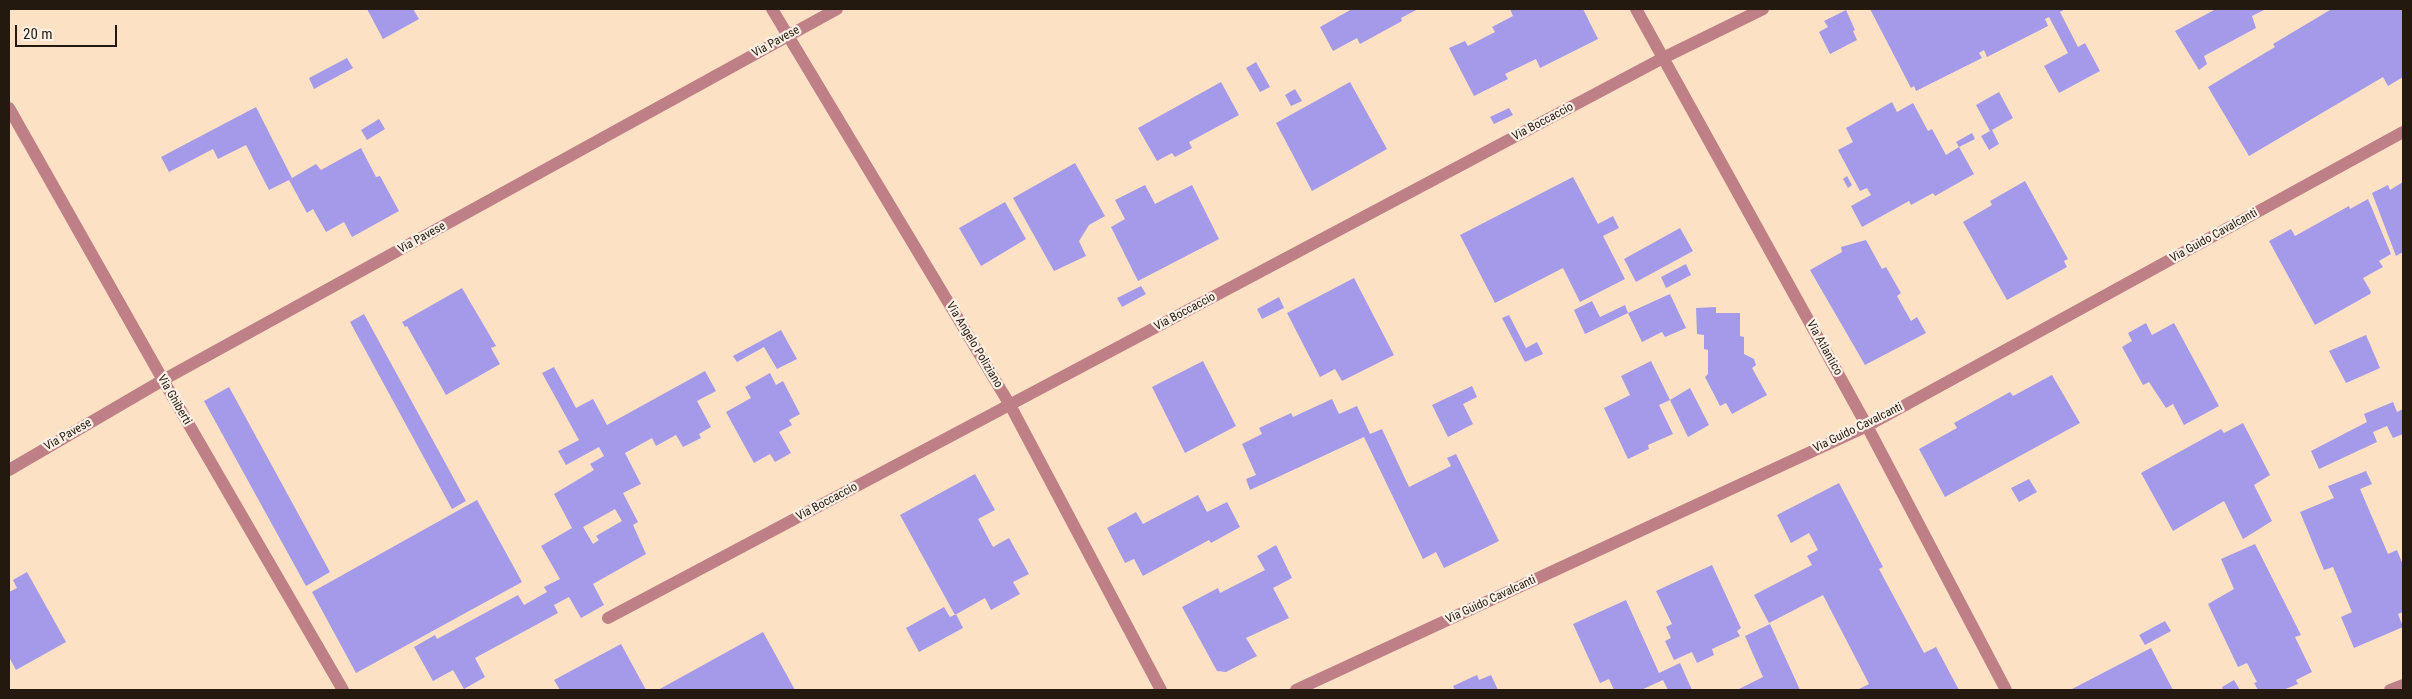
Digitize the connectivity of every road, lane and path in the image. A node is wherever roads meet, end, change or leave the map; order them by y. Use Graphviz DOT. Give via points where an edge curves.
graph roads {
  1 [pos="772,9"];
  2 [pos="836,9"];
  3 [pos="1636,9"];
  4 [pos="1763,9"];
  5 [pos="789,35"];
  6 [pos="1663,58"];
  7 [pos="9,108"];
  8 [pos="2403,132"];
  9 [pos="163,380"];
  10 [pos="1010,405"];
  11 [pos="1867,426"];
  12 [pos="9,470"];
  13 [pos="608,618"];
  14 [pos="2403,685"];
  15 [pos="343,690"];
  16 [pos="1161,690"];
  17 [pos="1296,690"];
  18 [pos="2006,690"];
  19 [pos="2390,690"];
  1 -- 5 [label="street, Via Angelo Poliziano"];
  2 -- 5 [label="street, Via Pavese"];
  3 -- 6 [label="street, Via Atlantico"];
  4 -- 6 [label="street, Via Boccaccio"];
  5 -- 9 [label="street, Via Pavese"];
  5 -- 10 [label="street, Via Angelo Poliziano"];
  6 -- 10 [label="street, Via Boccaccio"];
  6 -- 11 [label="street, Via Atlantico"];
  7 -- 9 [label="street, Via Ghiberti"];
  8 -- 11 [label="street, Via Guido Cavalcanti"];
  9 -- 12 [label="street, Via Pavese"];
  9 -- 15 [label="street, Via Ghiberti"];
  10 -- 13 [label="street, Via Boccaccio"];
  10 -- 16 [label="street, Via Angelo Poliziano"];
  11 -- 17 [label="street, Via Guido Cavalcanti"];
  11 -- 18 [label="street, Via Atlantico"];
  14 -- 19 [label="street"];
}
